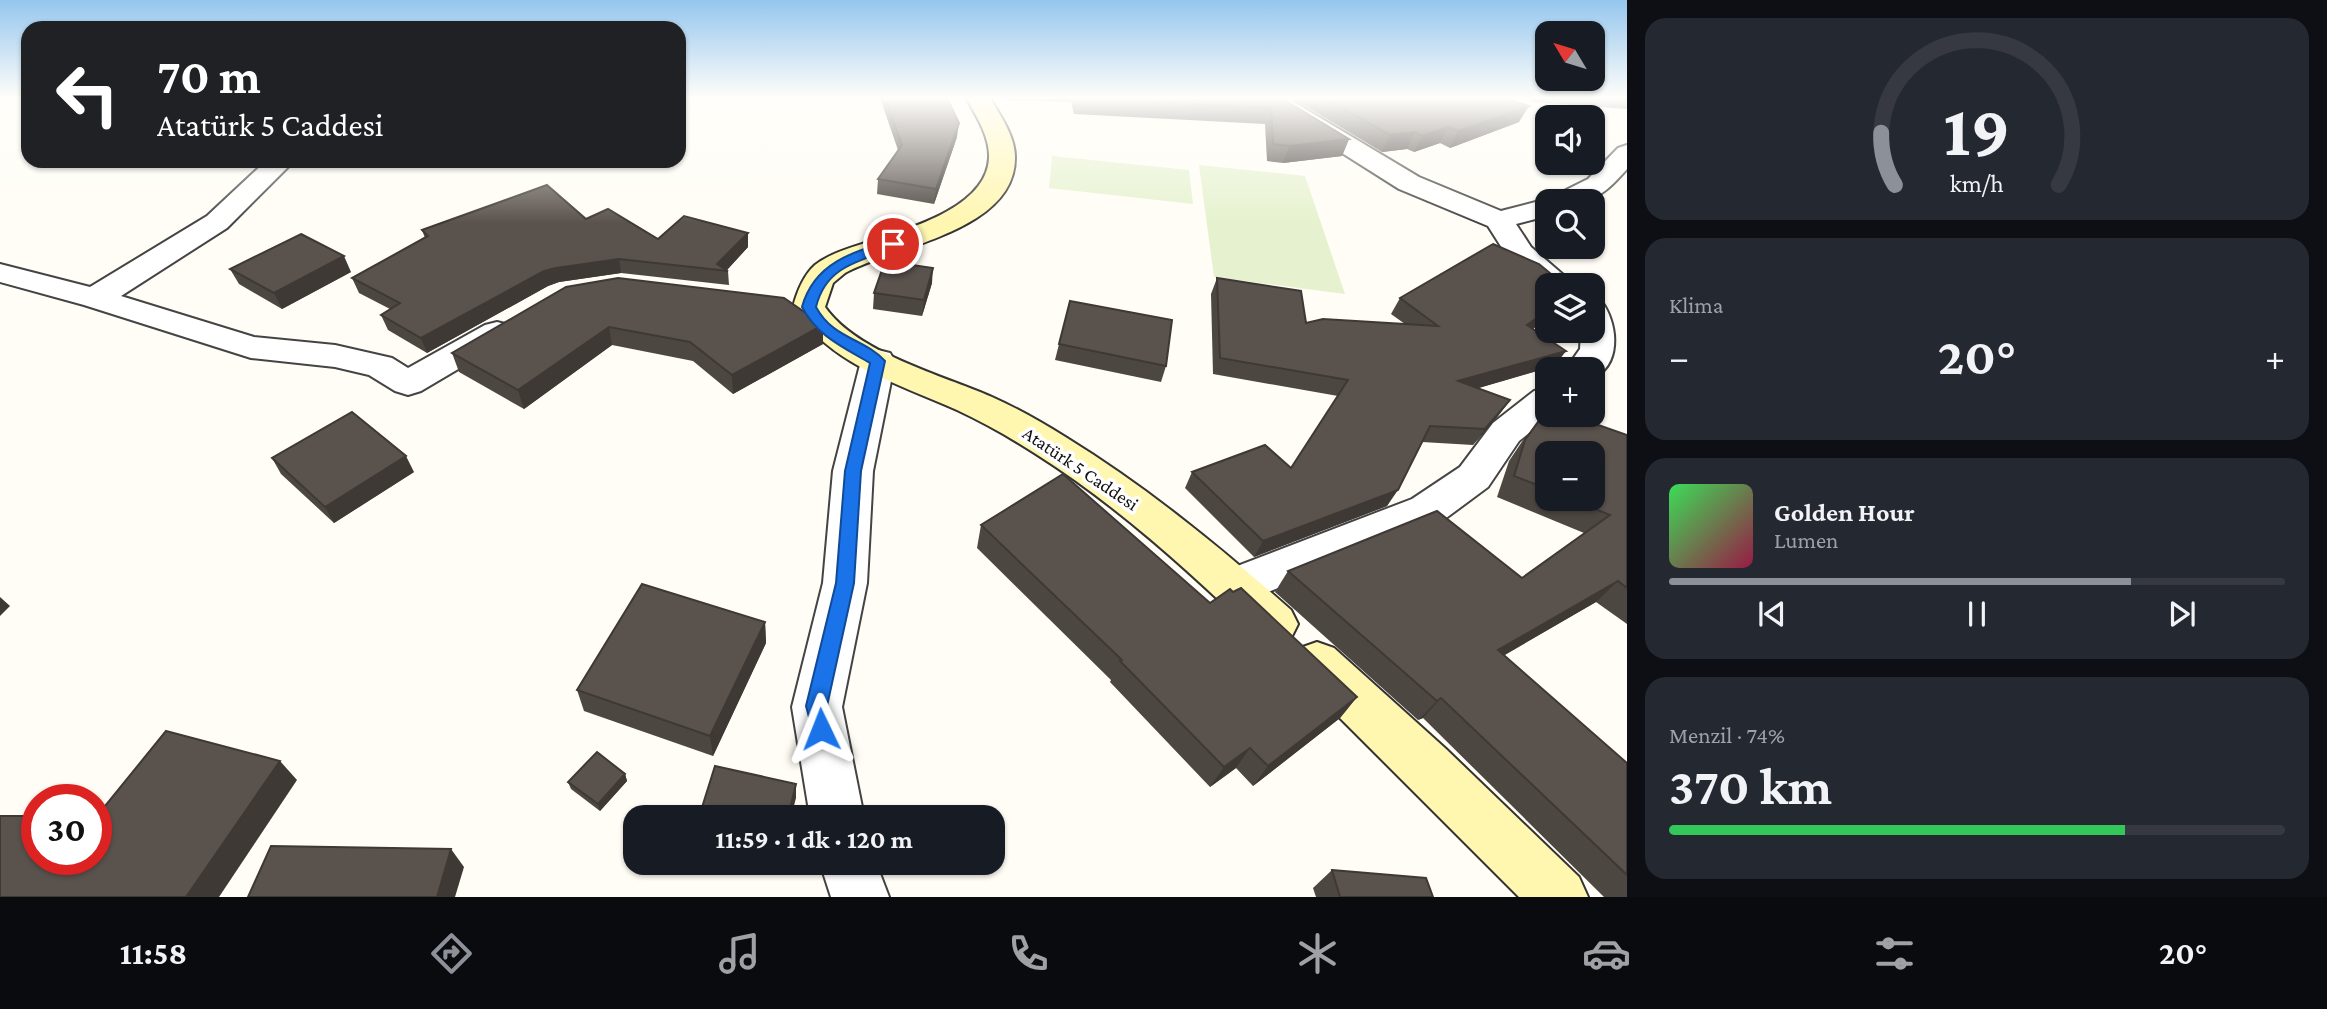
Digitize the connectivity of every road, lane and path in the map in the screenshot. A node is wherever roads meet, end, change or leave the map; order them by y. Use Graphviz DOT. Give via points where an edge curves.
graph roads {
  1 [pos="998,140"];
  2 [pos="1339,140"];
  3 [pos="1627,153"];
  4 [pos="274,168"];
  5 [pos="1589,189"];
  6 [pos="1535,210"];
  7 [pos="1499,220"];
  8 [pos="0,273"];
  9 [pos="1541,273"];
  10 [pos="95,298"];
  11 [pos="1605,317"];
  12 [pos="520,318"];
  13 [pos="1627,324"];
  14 [pos="878,361"];
  15 [pos="1535,409"];
  16 [pos="1235,586"];
  17 [pos="835,805"];
  18 [pos="852,875"];
  19 [pos="860,897"];
  20 [pos="1559,897"];
  1 -- 14 [label="main road, Atatürk 5 Caddesi" via="1002,160 996,178 971,209 833,267 796,305 831,335"];
  2 -- 7 [label="street" via="1409,183"];
  3 -- 5 [label="street"];
  4 -- 10 [label="street" via="217,222"];
  6 -- 7 [label="street"];
  7 -- 9 [label="street" via="1520,253"];
  8 -- 10 [label="street"];
  10 -- 12 [label="street" via="251,347 380,366 408,383"];
  11 -- 13 [label="street"];
  14 -- 16 [label="main road, Atatürk 5 Caddesi" via="1017,425 1067,456 1152,515"];
  14 -- 17 [label="street" via="853,471 845,583 817,706"];
  15 -- 16 [label="street" via="1506,432 1474,477 1427,510"];
  16 -- 20 [label="main road, Atatürk 5 Caddesi"];
  18 -- 19 [label="street"];
}
